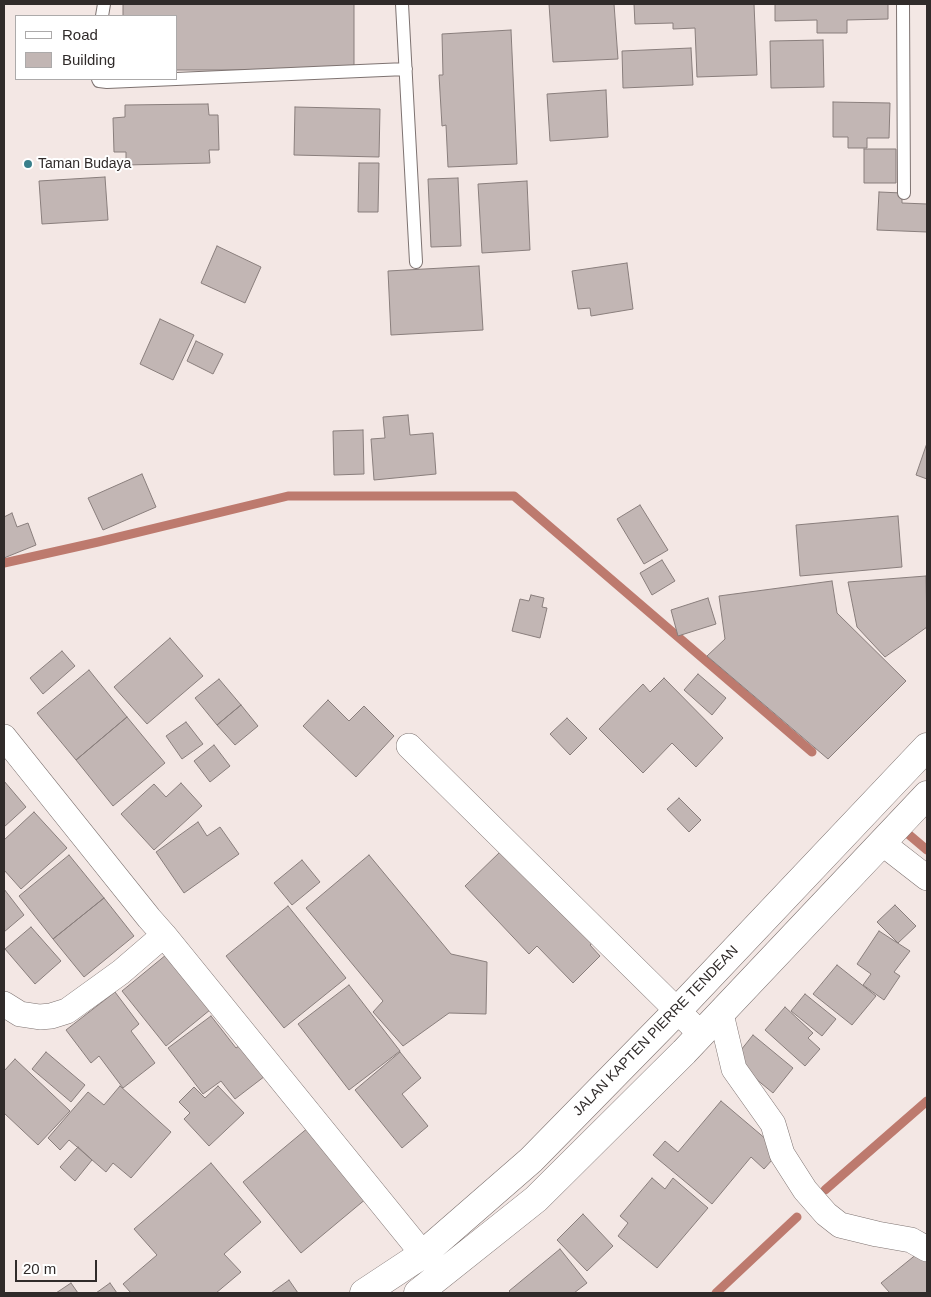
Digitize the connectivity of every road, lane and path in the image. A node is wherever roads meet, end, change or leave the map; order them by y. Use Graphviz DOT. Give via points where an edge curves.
graph roads {
  1 [pos="402,4"];
  2 [pos="903,4"];
  3 [pos="406,69"];
  4 [pos="178,79"];
  5 [pos="99,80"];
  6 [pos="153,80"];
  7 [pos="904,194"];
  8 [pos="416,262"];
  9 [pos="4,737"];
  10 [pos="409,746"];
  11 [pos="927,747"];
  12 [pos="927,795"];
  13 [pos="882,843"];
  14 [pos="927,878"];
  15 [pos="164,934"];
  16 [pos="4,1004"];
  17 [pos="677,1011"];
  18 [pos="721,1014"];
  19 [pos="701,1034"];
  20 [pos="927,1249"];
  21 [pos="423,1254"];
  22 [pos="364,1293"];
  23 [pos="418,1293"];
  1 -- 3 [label="lane"];
  2 -- 7 [label="lane"];
  3 -- 4 [label="lane"];
  3 -- 8 [label="lane"];
  5 -- 6 [label="lane"];
  9 -- 15 [label="street"];
  10 -- 17 [label="street"];
  11 -- 17 [label="main road, JALAN KAPTEN PIERRE TENDEAN"];
  12 -- 13 [label="main road"];
  13 -- 14 [label="street"];
  13 -- 18 [label="main road"];
  15 -- 16 [label="street" via="121,972 66,1010 40,1017 20,1014"];
  15 -- 21 [label="street"];
  17 -- 19 [label="street"];
  17 -- 21 [label="main road, JALAN KAPTEN PIERRE TENDEAN" via="531,1160"];
  18 -- 19 [label="main road"];
  18 -- 20 [label="street" via="734,1069 773,1124 782,1154 805,1190 826,1214 840,1225 911,1240"];
  19 -- 23 [label="main road" via="536,1199"];
  21 -- 22 [label="main road, JALAN KAPTEN PIERRE TENDEAN"];
}
